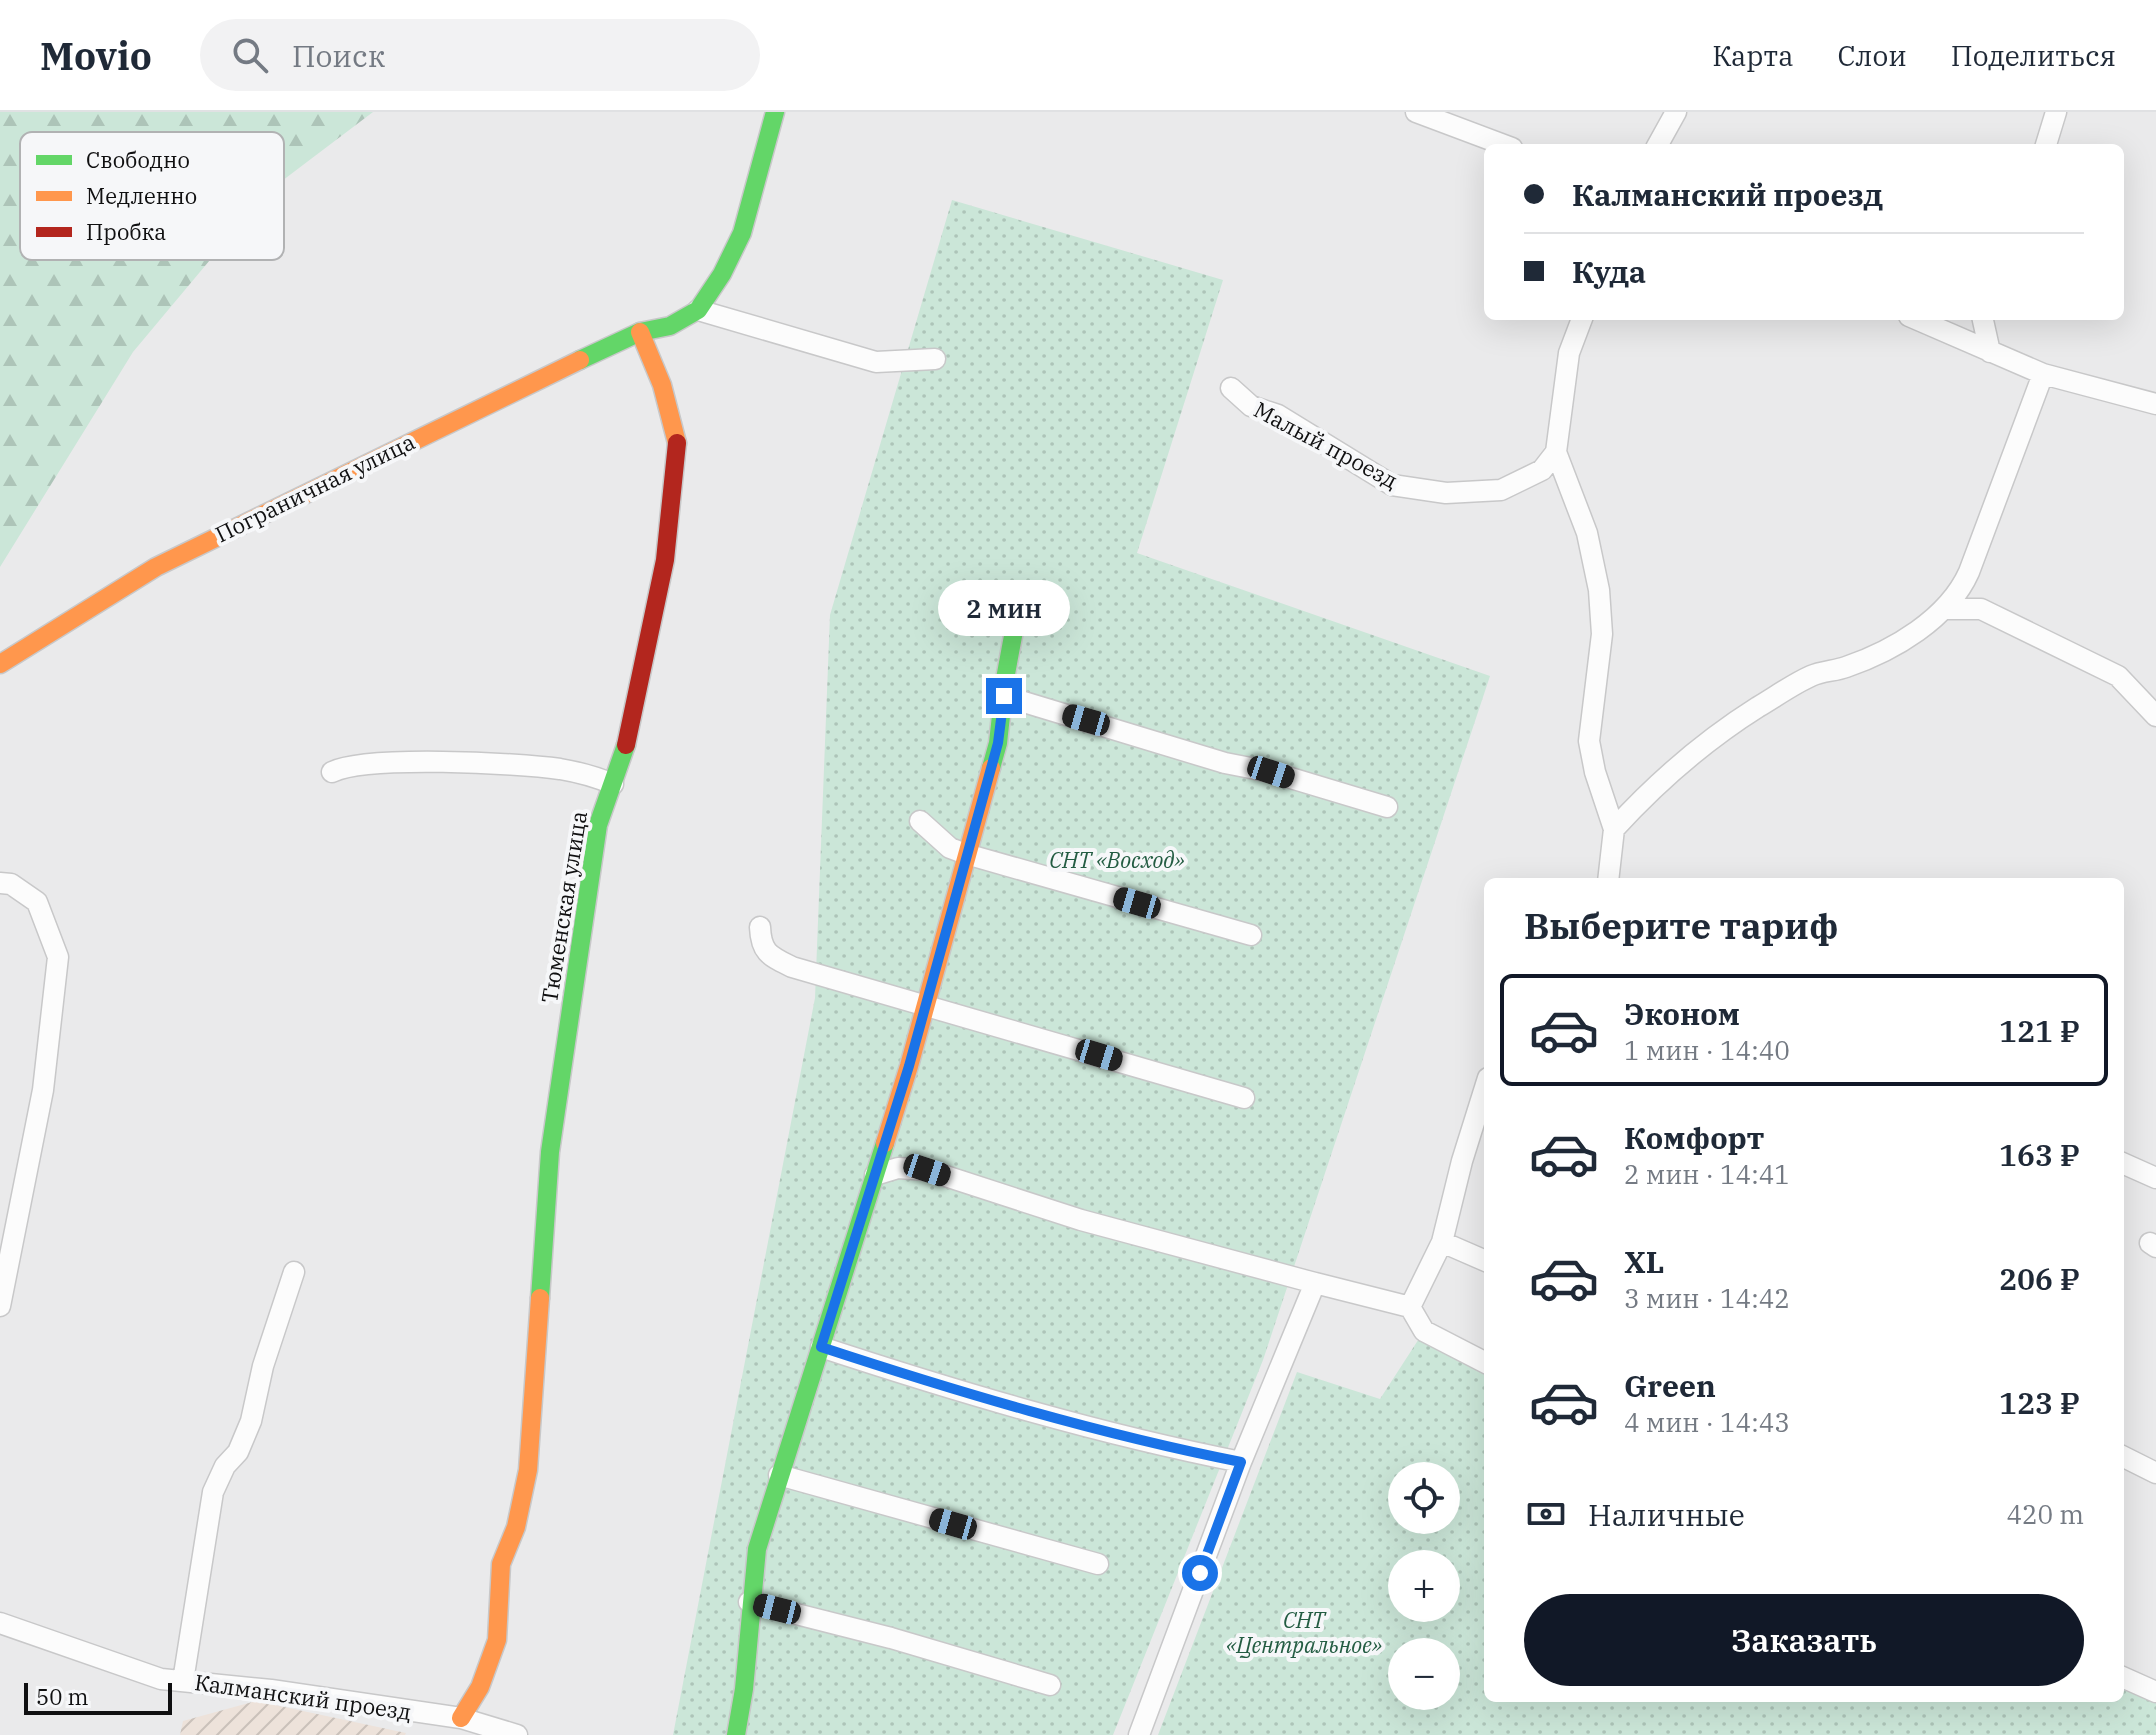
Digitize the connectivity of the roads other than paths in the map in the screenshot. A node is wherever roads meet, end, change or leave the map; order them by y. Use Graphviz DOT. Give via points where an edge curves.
graph roads {
  1 [pos="775,112"];
  2 [pos="1416,112"];
  3 [pos="1676,112"];
  4 [pos="2056,112"];
  5 [pos="1501,144"];
  6 [pos="1658,144"];
  7 [pos="2046,144"];
  8 [pos="698,310"];
  9 [pos="1581,320"];
  10 [pos="1918,320"];
  11 [pos="1983,320"];
  12 [pos="640,332"];
  13 [pos="1990,352"];
  14 [pos="935,359"];
  15 [pos="2043,374"];
  16 [pos="1231,388"];
  17 [pos="2156,404"];
  18 [pos="1556,452"];
  19 [pos="1019,604"];
  20 [pos="1944,609"];
  21 [pos="0,664"];
  22 [pos="1004,696"];
  23 [pos="2156,716"];
  24 [pos="332,772"];
  25 [pos="613,784"];
  26 [pos="1387,807"];
  27 [pos="920,821"];
  28 [pos="1614,829"];
  29 [pos="966,854"];
  30 [pos="1608,878"];
  31 [pos="0,883"];
  32 [pos="760,927"];
  33 [pos="1251,935"];
  34 [pos="924,1004"];
  35 [pos="1484,1091"];
  36 [pos="1244,1098"];
  37 [pos="2124,1164"];
  38 [pos="875,1175"];
  39 [pos="2156,1178"];
  40 [pos="1442,1242"];
  41 [pos="1484,1260"];
  42 [pos="294,1272"];
  43 [pos="1315,1283"];
  44 [pos="0,1306"];
  45 [pos="1410,1307"];
  46 [pos="821,1347"];
  47 [pos="1484,1362"];
  48 [pos="2124,1457"];
  49 [pos="1241,1462"];
  50 [pos="2156,1473"];
  51 [pos="779,1475"];
  52 [pos="1098,1564"];
  53 [pos="749,1602"];
  54 [pos="0,1623"];
  55 [pos="2124,1678"];
  56 [pos="183,1681"];
  57 [pos="1050,1685"];
  58 [pos="2156,1692"];
  59 [pos="461,1718"];
  60 [pos="517,1735"];
  61 [pos="736,1735"];
  62 [pos="1139,1735"];
  1 -- 8 [label="street" via="742,233"];
  2 -- 5 [label="street"];
  3 -- 6 [label="street"];
  4 -- 7 [label="street"];
  8 -- 12 [label="street" via="670,326"];
  8 -- 14 [label="street" via="876,362"];
  9 -- 18 [label="street" via="1569,353"];
  10 -- 13 [label="street"];
  11 -- 13 [label="street"];
  12 -- 21 [label="street, Пограничная улица" via="156,567"];
  12 -- 25 [label="street, Тюменская улица" via="677,442 665,560"];
  13 -- 15 [label="street"];
  15 -- 17 [label="street"];
  15 -- 20 [label="street" via="1969,572"];
  16 -- 18 [label="street, Малый проезд" via="1251,406 1278,415 1392,485 1446,493 1501,490 1542,470"];
  18 -- 28 [label="street" via="1587,533 1599,590 1602,634 1589,741"];
  19 -- 22 [label="street"];
  20 -- 23 [label="street" via="1981,609 2118,676"];
  20 -- 28 [label="street" via="1900,643 1847,667 1812,675 1755,709 1653,786"];
  22 -- 26 [label="street"];
  22 -- 29 [label="street" via="998,743"];
  24 -- 25 [label="street" via="401,764 498,765 560,769"];
  25 -- 59 [label="street, Тюменская улица" via="598,825 550,1152 528,1470 516,1527 501,1564 497,1640 480,1687"];
  27 -- 29 [label="street" via="950,848"];
  28 -- 30 [label="street"];
  29 -- 33 [label="street"];
  29 -- 34 [label="street"];
  31 -- 44 [label="street" via="11,884 37,902 58,957 43,1090"];
  32 -- 34 [label="street" via="761,945 792,967"];
  34 -- 36 [label="street"];
  34 -- 38 [label="street"];
  35 -- 40 [label="street"];
  37 -- 39 [label="street"];
  38 -- 43 [label="street" via="898,1168 927,1170 1081,1220"];
  38 -- 46 [label="street"];
  40 -- 41 [label="street"];
  40 -- 45 [label="street"];
  42 -- 56 [label="street" via="251,1421 213,1492"];
  43 -- 45 [label="street"];
  43 -- 49 [label="street"];
  45 -- 47 [label="street" via="1424,1331"];
  46 -- 49 [label="street" via="968,1392"];
  46 -- 51 [label="street"];
  48 -- 50 [label="street"];
  49 -- 62 [label="street"];
  51 -- 52 [label="street"];
  51 -- 53 [label="street" via="757,1549"];
  53 -- 57 [label="street"];
  53 -- 61 [label="street" via="748,1671"];
  54 -- 56 [label="street, Калманский проезд" via="161,1679"];
  55 -- 58 [label="street"];
  56 -- 59 [label="street, Калманский проезд"];
  59 -- 60 [label="street, Калманский проезд"];
}
